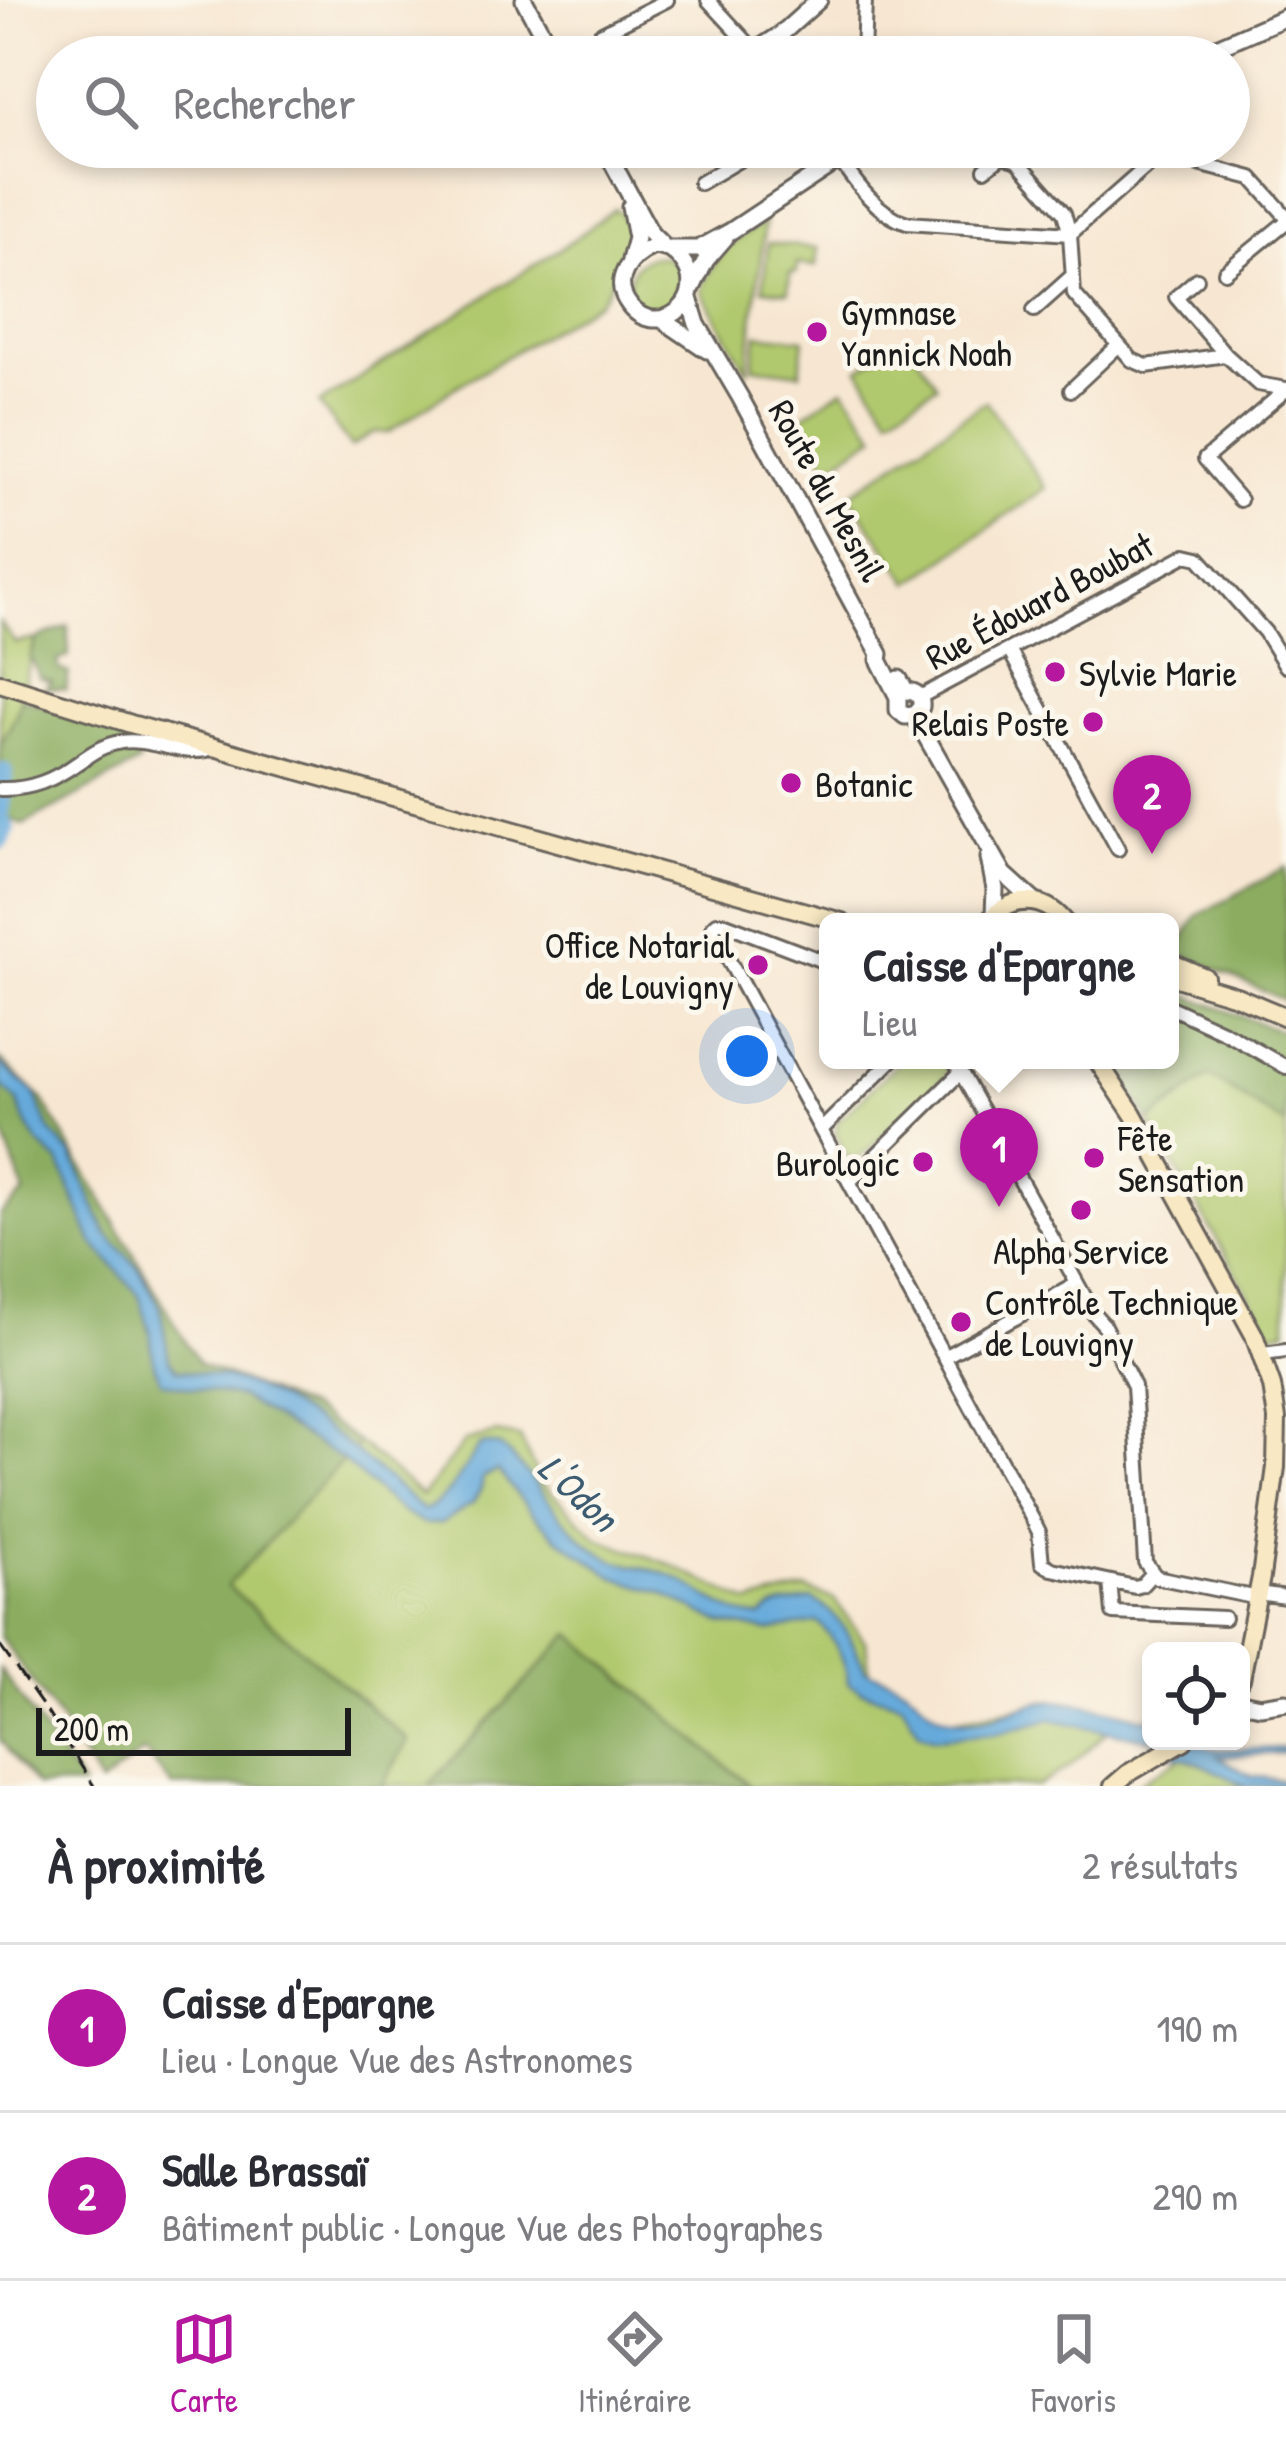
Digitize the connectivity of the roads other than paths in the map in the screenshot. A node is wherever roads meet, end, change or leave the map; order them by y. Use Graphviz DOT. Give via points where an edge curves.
graph roads {
  1 [pos="524,0"];
  2 [pos="668,0"];
  3 [pos="708,0"];
  4 [pos="818,0"];
  5 [pos="865,0"];
  6 [pos="1286,17"];
  7 [pos="600,34"];
  8 [pos="544,36"];
  9 [pos="737,36"];
  10 [pos="779,36"];
  11 [pos="864,36"];
  12 [pos="1242,36"];
  13 [pos="616,168"];
  14 [pos="724,168"];
  15 [pos="834,168"];
  16 [pos="846,168"];
  17 [pos="1025,168"];
  18 [pos="1146,168"];
  19 [pos="1223,168"];
  20 [pos="623,181"];
  21 [pos="700,182"];
  22 [pos="1286,219"];
  23 [pos="731,231"];
  24 [pos="1070,234"];
  25 [pos="667,248"];
  26 [pos="630,262"];
  27 [pos="1225,272"];
  28 [pos="1072,277"];
  29 [pos="1197,279"];
  30 [pos="691,293"];
  31 [pos="1034,310"];
  32 [pos="663,320"];
  33 [pos="1119,345"];
  34 [pos="1226,355"];
  35 [pos="718,359"];
  36 [pos="1071,390"];
  37 [pos="1282,393"];
  38 [pos="1286,412"];
  39 [pos="1240,500"];
  40 [pos="1009,650"];
  41 [pos="1285,663"];
  42 [pos="9,686"];
  43 [pos="908,695"];
  44 [pos="214,748"];
  45 [pos="4,789"];
  46 [pos="973,822"];
  47 [pos="1118,849"];
  48 [pos="1035,902"];
  49 [pos="783,907"];
  50 [pos="990,913"];
  51 [pos="999,913"];
  52 [pos="1056,913"];
  53 [pos="819,916"];
  54 [pos="819,923"];
  55 [pos="819,960"];
  56 [pos="1179,966"];
  57 [pos="1179,979"];
  58 [pos="1236,996"];
  59 [pos="1179,1011"];
  60 [pos="1286,1017"];
  61 [pos="1286,1067"];
  62 [pos="883,1069"];
  63 [pos="954,1069"];
  64 [pos="959,1069"];
  65 [pos="1102,1069"];
  66 [pos="821,1130"];
  67 [pos="849,1182"];
  68 [pos="1077,1284"];
  69 [pos="1286,1351"];
  70 [pos="1263,1354"];
  71 [pos="944,1357"];
  72 [pos="1152,1574"];
  73 [pos="1110,1582"];
  74 [pos="1258,1596"];
  75 [pos="1286,1597"];
  76 [pos="1224,1618"];
  77 [pos="1249,1642"];
  78 [pos="1286,1702"];
  79 [pos="1250,1704"];
  80 [pos="1167,1750"];
  81 [pos="1113,1786"];
  1 -- 8 [label="street"];
  2 -- 7 [label="street"];
  3 -- 9 [label="street"];
  4 -- 10 [label="street"];
  5 -- 11 [label="street"];
  6 -- 12 [label="street"];
  13 -- 20 [label="street"];
  14 -- 21 [label="street"];
  15 -- 23 [label="street"];
  16 -- 24 [label="street" via="892,219 907,224"];
  17 -- 24 [label="street" via="1064,213"];
  18 -- 24 [label="street"];
  19 -- 22 [label="street" via="1252,178"];
  20 -- 25 [label="street"];
  20 -- 26 [label="street" via="636,238"];
  22 -- 27 [label="street"];
  23 -- 25 [label="street" via="698,249"];
  23 -- 30 [label="street"];
  24 -- 28 [label="street"];
  25 -- 26 [label="street" via="654,246"];
  25 -- 30 [label="street" via="690,273"];
  26 -- 32 [label="street" via="621,286 627,303"];
  28 -- 31 [label="street"];
  28 -- 33 [label="street" via="1074,294"];
  29 -- 34 [label="street" via="1176,297"];
  30 -- 32 [label="street"];
  30 -- 35 [label="street, Route du Mesnil" via="697,324"];
  32 -- 35 [label="street, Route du Mesnil"];
  33 -- 34 [label="street" via="1145,366"];
  33 -- 36 [label="street"];
  34 -- 37 [label="street" via="1258,384"];
  35 -- 43 [label="street, Route du Mesnil" via="880,660"];
  37 -- 38 [label="street"];
  37 -- 39 [label="street" via="1205,459"];
  40 -- 41 [label="street, Rue Édouard Boubat" via="1186,555 1199,558"];
  40 -- 43 [label="street, Rue Édouard Boubat"];
  40 -- 47 [label="street"];
  42 -- 44 [label="main road"];
  43 -- 46 [label="street, Route du Mesnil" via="898,710 914,715"];
  44 -- 45 [label="street" via="113,743 50,780"];
  44 -- 49 [label="main road"];
  46 -- 48 [label="street" via="1004,874"];
  46 -- 50 [label="street" via="992,863"];
  48 -- 51 [label="main road"];
  48 -- 52 [label="main road"];
  49 -- 53 [label="main road"];
  49 -- 54 [label="main road"];
  55 -- 66 [label="street" via="723,923 713,927"];
  56 -- 58 [label="main road"];
  57 -- 58 [label="main road"];
  58 -- 60 [label="main road"];
  59 -- 61 [label="street"];
  62 -- 66 [label="street"];
  63 -- 67 [label="street"];
  64 -- 68 [label="street"];
  65 -- 70 [label="main road"];
  66 -- 67 [label="street"];
  67 -- 71 [label="street"];
  68 -- 71 [label="street"];
  68 -- 72 [label="street" via="1134,1386 1144,1562"];
  69 -- 70 [label="street"];
  70 -- 74 [label="main road" via="1277,1442"];
  71 -- 73 [label="street" via="1034,1522 1044,1565"];
  72 -- 73 [label="street" via="1139,1587"];
  72 -- 74 [label="street"];
  73 -- 76 [label="street" via="1113,1613"];
  74 -- 75 [label="street"];
  74 -- 77 [label="main road"];
  78 -- 79 [label="street"];
  80 -- 81 [label="main road"];
}
